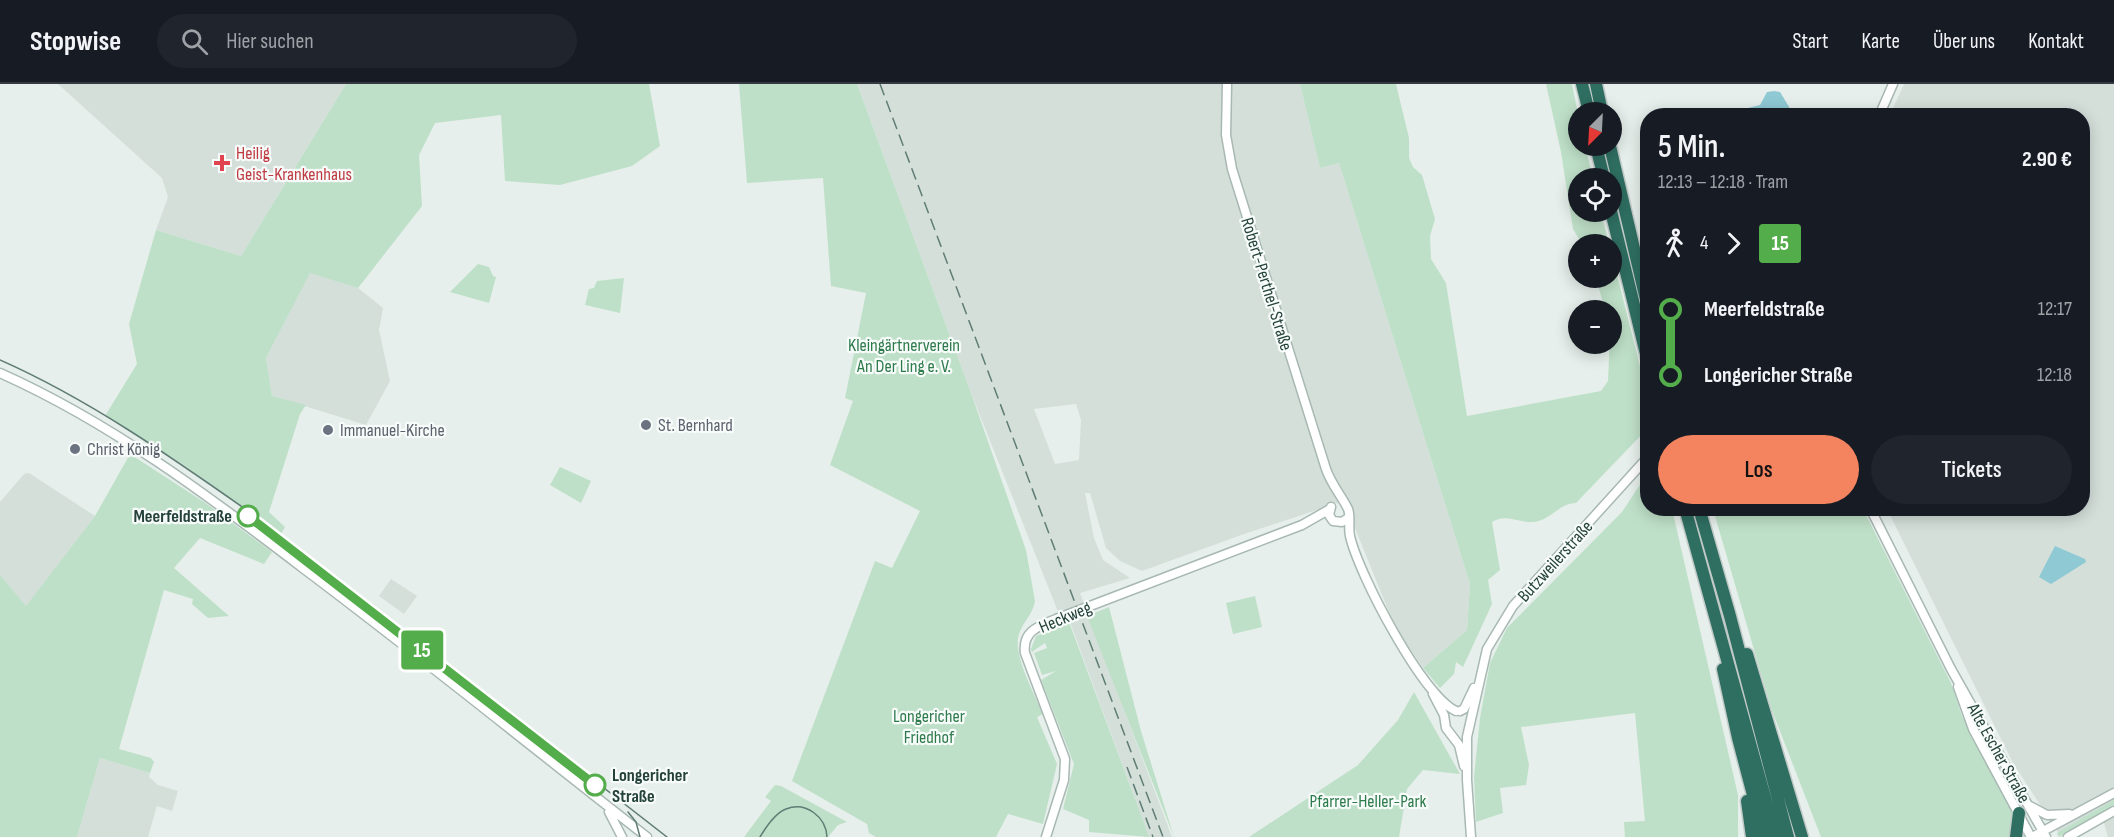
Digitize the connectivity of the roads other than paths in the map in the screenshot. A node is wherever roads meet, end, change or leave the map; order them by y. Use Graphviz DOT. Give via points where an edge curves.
graph roads {
  1 [pos="1227,84"];
  2 [pos="1582,84"];
  3 [pos="1596,84"];
  4 [pos="1893,84"];
  5 [pos="1586,102"];
  6 [pos="1600,102"];
  7 [pos="1882,108"];
  8 [pos="1612,156"];
  9 [pos="1614,222"];
  10 [pos="1640,274"];
  11 [pos="1640,329"];
  12 [pos="0,372"];
  13 [pos="1640,466"];
  14 [pos="1329,479"];
  15 [pos="1344,505"];
  16 [pos="1331,507"];
  17 [pos="1687,516"];
  18 [pos="1701,516"];
  19 [pos="1874,516"];
  20 [pos="1348,518"];
  21 [pos="1336,522"];
  22 [pos="1302,525"];
  23 [pos="1350,537"];
  24 [pos="1730,616"];
  25 [pos="1723,644"];
  26 [pos="1480,674"];
  27 [pos="1427,680"];
  28 [pos="1458,711"];
  29 [pos="1471,719"];
  30 [pos="1446,723"];
  31 [pos="1470,730"];
  32 [pos="1452,735"];
  33 [pos="1738,738"];
  34 [pos="1785,777"];
  35 [pos="1467,780"];
  36 [pos="2114,793"];
  37 [pos="599,800"];
  38 [pos="2024,808"];
  39 [pos="2080,810"];
  40 [pos="2114,811"];
  41 [pos="2045,834"];
  42 [pos="642,836"];
  43 [pos="2071,836"];
  44 [pos="622,837"];
  45 [pos="1046,837"];
  46 [pos="1471,837"];
  47 [pos="1752,837"];
  48 [pos="1764,837"];
  49 [pos="1776,837"];
  50 [pos="1788,837"];
  51 [pos="1802,837"];
  52 [pos="1810,837"];
  53 [pos="2016,837"];
  54 [pos="2032,837"];
  1 -- 14 [label="street, Robert-Perthel-Straße" via="1226,135 1232,169"];
  2 -- 5 [label="highway"];
  3 -- 6 [label="highway"];
  4 -- 7 [label="street"];
  8 -- 10 [label="highway"];
  9 -- 11 [label="highway"];
  12 -- 37 [label="street" via="88,420 209,497 442,674"];
  13 -- 26 [label="street, Butzweilerstraße" via="1503,618 1487,649"];
  14 -- 15 [label="street, Robert-Perthel-Straße"];
  14 -- 16 [label="street, Robert-Perthel-Straße"];
  15 -- 16 [label="street"];
  15 -- 20 [label="street"];
  16 -- 21 [label="street" via="1329,515"];
  16 -- 22 [label="street, Heckweg"];
  17 -- 25 [label="highway"];
  18 -- 24 [label="highway"];
  19 -- 38 [label="street, Alte Escher Straße" via="1951,669 1973,729"];
  20 -- 21 [label="street"];
  20 -- 23 [label="street"];
  21 -- 22 [label="street, Heckweg"];
  21 -- 23 [label="street"];
  22 -- 45 [label="street, Heckweg" via="1038,626 1028,634 1025,653 1066,764"];
  23 -- 27 [label="street" via="1382,615"];
  24 -- 34 [label="highway" via="1746,650"];
  24 -- 50 [label="highway"];
  25 -- 33 [label="highway" via="1724,675"];
  25 -- 49 [label="highway"];
  26 -- 28 [label="street, Butzweilerstraße" via="1468,702"];
  26 -- 29 [label="street, Butzweilerstraße"];
  27 -- 28 [label="street" via="1445,704"];
  27 -- 30 [label="street"];
  28 -- 29 [label="street"];
  28 -- 30 [label="street" via="1449,715"];
  29 -- 31 [label="street"];
  30 -- 32 [label="street"];
  31 -- 32 [label="street" via="1462,737"];
  31 -- 35 [label="street"];
  32 -- 35 [label="street" via="1460,745"];
  33 -- 47 [label="highway"];
  33 -- 48 [label="highway"];
  34 -- 51 [label="highway"];
  34 -- 52 [label="highway"];
  35 -- 46 [label="street"];
  36 -- 39 [label="street"];
  37 -- 42 [label="street"];
  37 -- 44 [label="street"];
  38 -- 39 [label="street" via="2052,816"];
  38 -- 41 [label="street, Alte Escher Straße"];
  38 -- 53 [label="highway"];
  38 -- 54 [label="street, Alte Escher Straße"];
  39 -- 41 [label="street"];
  40 -- 43 [label="street"];
  41 -- 54 [label="street"];
}
